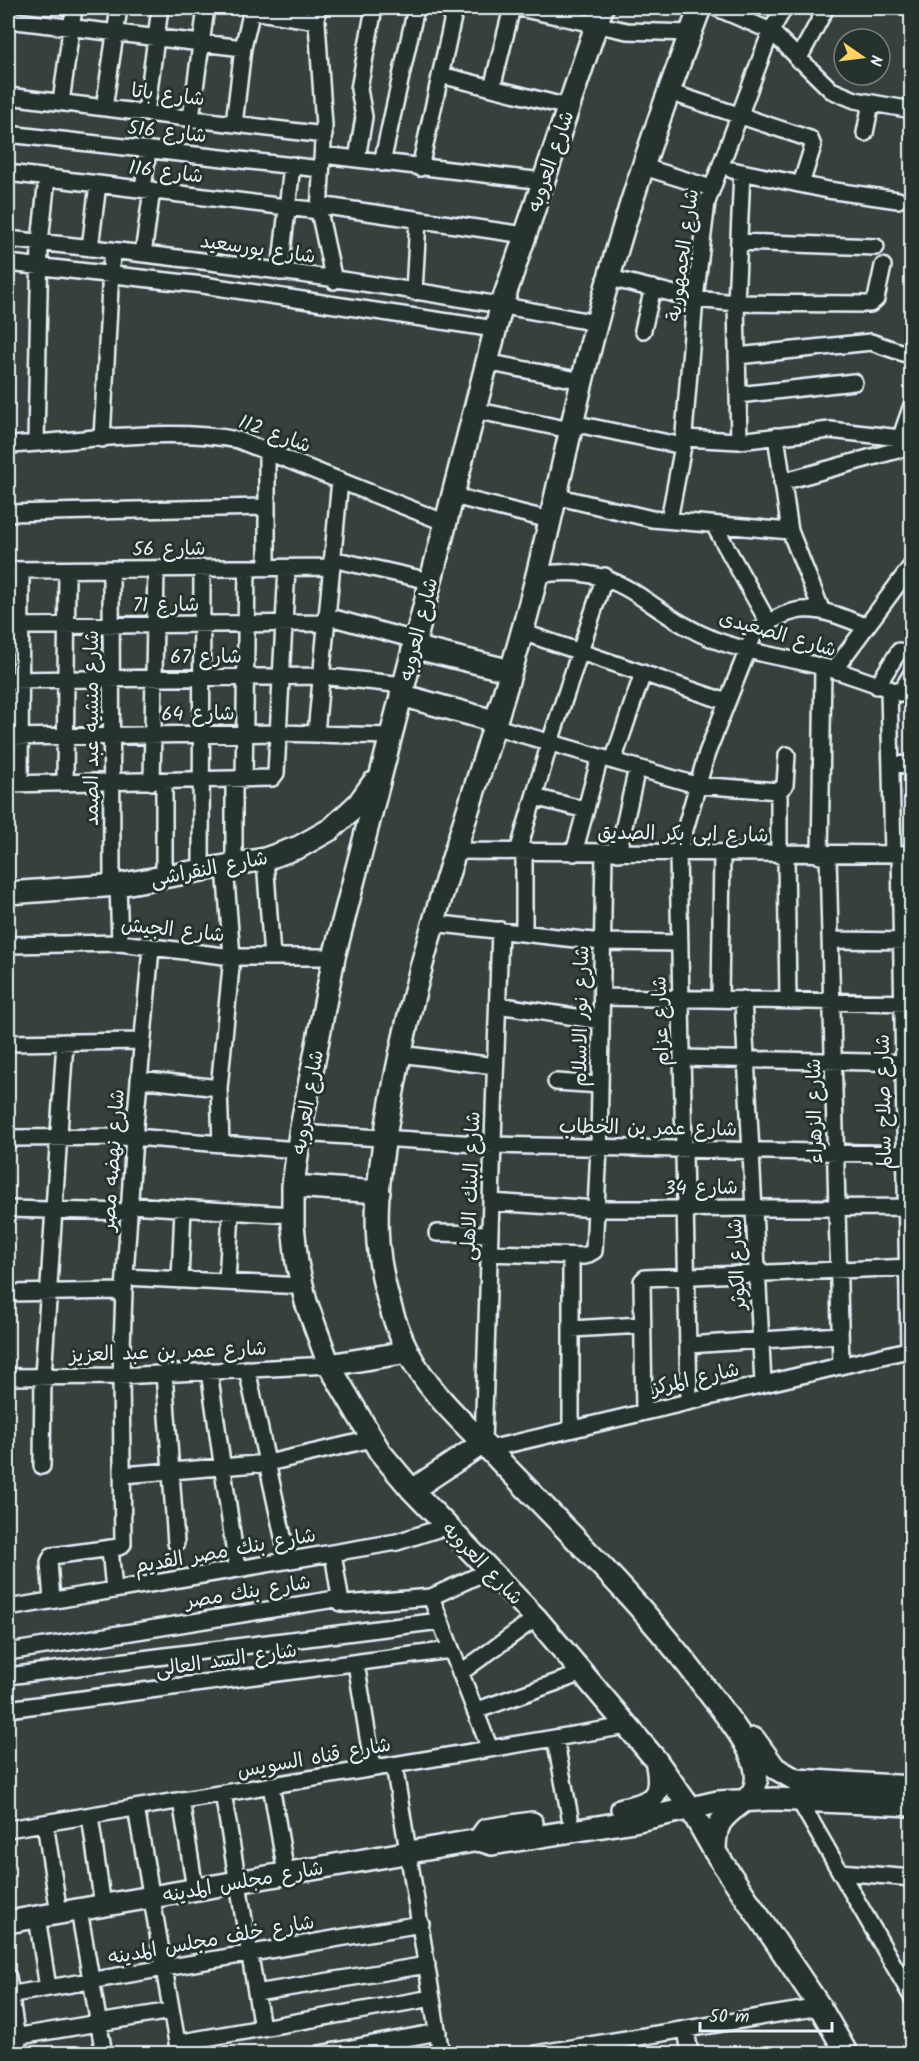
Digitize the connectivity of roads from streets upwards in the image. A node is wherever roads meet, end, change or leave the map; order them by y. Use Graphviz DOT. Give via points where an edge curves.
graph roads {
  1 [pos="74,8"];
  2 [pos="119,8"];
  3 [pos="160,8"];
  4 [pos="206,8"];
  5 [pos="374,8"];
  6 [pos="416,8"];
  7 [pos="455,8"];
  8 [pos="512,8"];
  9 [pos="519,8"];
  10 [pos="700,8"];
  11 [pos="717,8"];
  12 [pos="784,8"];
  13 [pos="826,8"];
  14 [pos="316,14"];
  15 [pos="599,17"];
  16 [pos="8,20"];
  17 [pos="71,29"];
  18 [pos="771,31"];
  19 [pos="690,33"];
  20 [pos="115,34"];
  21 [pos="156,39"];
  22 [pos="201,44"];
  23 [pos="243,48"];
  24 [pos="798,60"];
  25 [pos="441,75"];
  26 [pos="492,88"];
  27 [pos="669,92"];
  28 [pos="8,96"];
  29 [pos="61,102"];
  30 [pos="871,103"];
  31 [pos="568,107"];
  32 [pos="104,108"];
  33 [pos="912,110"];
  34 [pos="146,113"];
  35 [pos="739,115"];
  36 [pos="191,118"];
  37 [pos="234,124"];
  38 [pos="865,133"];
  39 [pos="8,134"];
  40 [pos="324,135"];
  41 [pos="148,150"];
  42 [pos="357,159"];
  43 [pos="322,162"];
  44 [pos="382,163"];
  45 [pos="292,165"];
  46 [pos="644,167"];
  47 [pos="719,167"];
  48 [pos="420,168"];
  49 [pos="742,171"];
  50 [pos="8,173"];
  51 [pos="47,178"];
  52 [pos="543,181"];
  53 [pos="98,184"];
  54 [pos="801,184"];
  55 [pos="711,188"];
  56 [pos="147,190"];
  57 [pos="898,200"];
  58 [pos="287,207"];
  59 [pos="319,208"];
  60 [pos="418,220"];
  61 [pos="525,235"];
  62 [pos="8,239"];
  63 [pos="40,242"];
  64 [pos="739,242"];
  65 [pos="876,247"];
  66 [pos="90,248"];
  67 [pos="112,250"];
  68 [pos="143,254"];
  69 [pos="206,261"];
  70 [pos="8,263"];
  71 [pos="224,264"];
  72 [pos="39,267"];
  73 [pos="884,267"];
  74 [pos="280,272"];
  75 [pos="111,275"];
  76 [pos="610,278"];
  77 [pos="334,281"];
  78 [pos="353,284"];
  79 [pos="203,285"];
  80 [pos="221,288"];
  81 [pos="653,288"];
  82 [pos="414,292"];
  83 [pos="695,299"];
  84 [pos="736,303"];
  85 [pos="502,304"];
  86 [pos="349,308"];
  87 [pos="596,323"];
  88 [pos="495,329"];
  89 [pos="643,330"];
  90 [pos="737,356"];
  91 [pos="912,356"];
  92 [pos="486,362"];
  93 [pos="582,381"];
  94 [pos="854,382"];
  95 [pos="738,395"];
  96 [pos="912,405"];
  97 [pos="474,410"];
  98 [pos="571,427"];
  99 [pos="776,436"];
  100 [pos="102,439"];
  101 [pos="739,441"];
  102 [pos="683,442"];
  103 [pos="36,443"];
  104 [pos="8,445"];
  105 [pos="902,445"];
  106 [pos="267,450"];
  107 [pos="340,480"];
  108 [pos="782,482"];
  109 [pos="453,496"];
  110 [pos="555,496"];
  111 [pos="267,507"];
  112 [pos="8,513"];
  113 [pos="550,520"];
  114 [pos="669,520"];
  115 [pos="446,523"];
  116 [pos="714,525"];
  117 [pos="790,531"];
  118 [pos="332,563"];
  119 [pos="912,565"];
  120 [pos="202,568"];
  121 [pos="247,568"];
  122 [pos="267,568"];
  123 [pos="287,568"];
  124 [pos="156,569"];
  125 [pos="14,570"];
  126 [pos="68,570"];
  127 [pos="111,570"];
  128 [pos="538,574"];
  129 [pos="604,576"];
  130 [pos="430,581"];
  131 [pos="821,609"];
  132 [pos="326,620"];
  133 [pos="768,622"];
  134 [pos="202,624"];
  135 [pos="246,624"];
  136 [pos="284,624"];
  137 [pos="111,625"];
  138 [pos="155,625"];
  139 [pos="14,626"];
  140 [pos="67,626"];
  141 [pos="865,626"];
  142 [pos="522,632"];
  143 [pos="414,643"];
  144 [pos="580,651"];
  145 [pos="747,651"];
  146 [pos="899,651"];
  147 [pos="829,669"];
  148 [pos="511,671"];
  149 [pos="912,673"];
  150 [pos="643,674"];
  151 [pos="281,676"];
  152 [pos="321,676"];
  153 [pos="202,677"];
  154 [pos="245,677"];
  155 [pos="154,678"];
  156 [pos="67,679"];
  157 [pos="112,679"];
  158 [pos="14,680"];
  159 [pos="402,690"];
  160 [pos="894,691"];
  161 [pos="727,702"];
  162 [pos="494,723"];
  163 [pos="244,733"];
  164 [pos="278,733"];
  165 [pos="316,733"];
  166 [pos="202,734"];
  167 [pos="112,735"];
  168 [pos="153,735"];
  169 [pos="66,736"];
  170 [pos="390,736"];
  171 [pos="14,737"];
  172 [pos="550,742"];
  173 [pos="787,755"];
  174 [pos="606,759"];
  175 [pos="892,763"];
  176 [pos="912,766"];
  177 [pos="637,768"];
  178 [pos="380,775"];
  179 [pos="239,780"];
  180 [pos="202,781"];
  181 [pos="158,782"];
  182 [pos="65,783"];
  183 [pos="112,783"];
  184 [pos="14,784"];
  185 [pos="696,785"];
  186 [pos="779,791"];
  187 [pos="534,797"];
  188 [pos="586,810"];
  189 [pos="454,851"];
  190 [pos="521,852"];
  191 [pos="574,853"];
  192 [pos="611,853"];
  193 [pos="678,854"];
  194 [pos="722,854"];
  195 [pos="901,854"];
  196 [pos="783,855"];
  197 [pos="824,856"];
  198 [pos="265,859"];
  199 [pos="230,866"];
  200 [pos="201,871"];
  201 [pos="164,878"];
  202 [pos="115,885"];
  203 [pos="8,893"];
  204 [pos="432,923"];
  205 [pos="500,930"];
  206 [pos="524,933"];
  207 [pos="830,940"];
  208 [pos="906,941"];
  209 [pos="602,942"];
  210 [pos="680,943"];
  211 [pos="120,944"];
  212 [pos="8,945"];
  213 [pos="151,948"];
  214 [pos="232,957"];
  215 [pos="272,957"];
  216 [pos="334,957"];
  217 [pos="602,997"];
  218 [pos="681,998"];
  219 [pos="720,999"];
  220 [pos="743,999"];
  221 [pos="788,1000"];
  222 [pos="832,1001"];
  223 [pos="907,1003"];
  224 [pos="498,1005"];
  225 [pos="601,1022"];
  226 [pos="142,1041"];
  227 [pos="65,1042"];
  228 [pos="8,1043"];
  229 [pos="400,1054"];
  230 [pos="682,1058"];
  231 [pos="746,1059"];
  232 [pos="833,1062"];
  233 [pos="908,1063"];
  234 [pos="495,1066"];
  235 [pos="139,1079"];
  236 [pos="556,1082"];
  237 [pos="600,1085"];
  238 [pos="219,1088"];
  239 [pos="59,1137"];
  240 [pos="134,1137"];
  241 [pos="8,1138"];
  242 [pos="384,1140"];
  243 [pos="299,1142"];
  244 [pos="221,1144"];
  245 [pos="493,1145"];
  246 [pos="599,1147"];
  247 [pos="685,1149"];
  248 [pos="751,1150"];
  249 [pos="836,1152"];
  250 [pos="908,1154"];
  251 [pos="293,1186"];
  252 [pos="379,1192"];
  253 [pos="491,1202"];
  254 [pos="837,1207"];
  255 [pos="909,1207"];
  256 [pos="183,1208"];
  257 [pos="686,1208"];
  258 [pos="754,1208"];
  259 [pos="8,1209"];
  260 [pos="129,1209"];
  261 [pos="597,1209"];
  262 [pos="54,1210"];
  263 [pos="231,1211"];
  264 [pos="293,1215"];
  265 [pos="437,1233"];
  266 [pos="490,1234"];
  267 [pos="489,1253"];
  268 [pos="571,1256"];
  269 [pos="910,1267"];
  270 [pos="839,1270"];
  271 [pos="758,1274"];
  272 [pos="687,1276"];
  273 [pos="180,1280"];
  274 [pos="227,1282"];
  275 [pos="124,1284"];
  276 [pos="302,1286"];
  277 [pos="8,1293"];
  278 [pos="49,1293"];
  279 [pos="642,1325"];
  280 [pos="571,1329"];
  281 [pos="840,1335"];
  282 [pos="761,1341"];
  283 [pos="688,1345"];
  284 [pos="910,1349"];
  285 [pos="408,1352"];
  286 [pos="329,1365"];
  287 [pos="841,1365"];
  288 [pos="248,1369"];
  289 [pos="208,1371"];
  290 [pos="164,1373"];
  291 [pos="43,1376"];
  292 [pos="121,1376"];
  293 [pos="8,1377"];
  294 [pos="763,1383"];
  295 [pos="689,1401"];
  296 [pos="644,1412"];
  297 [pos="571,1429"];
  298 [pos="372,1439"];
  299 [pos="486,1446"];
  300 [pos="268,1463"];
  301 [pos="42,1466"];
  302 [pos="222,1467"];
  303 [pos="170,1471"];
  304 [pos="123,1475"];
  305 [pos="412,1490"];
  306 [pos="447,1526"];
  307 [pos="176,1543"];
  308 [pos="110,1549"];
  309 [pos="333,1553"];
  310 [pos="288,1560"];
  311 [pos="237,1569"];
  312 [pos="490,1570"];
  313 [pos="114,1590"];
  314 [pos="431,1597"];
  315 [pos="52,1600"];
  316 [pos="341,1603"];
  317 [pos="8,1608"];
  318 [pos="536,1618"];
  319 [pos="440,1620"];
  320 [pos="450,1650"];
  321 [pos="8,1652"];
  322 [pos="356,1663"];
  323 [pos="694,1672"];
  324 [pos="460,1673"];
  325 [pos="583,1673"];
  326 [pos="8,1676"];
  327 [pos="8,1709"];
  328 [pos="475,1711"];
  329 [pos="627,1726"];
  330 [pos="555,1738"];
  331 [pos="490,1749"];
  332 [pos="656,1760"];
  333 [pos="394,1765"];
  334 [pos="373,1768"];
  335 [pos="271,1785"];
  336 [pos="912,1787"];
  337 [pos="223,1793"];
  338 [pos="181,1800"];
  339 [pos="747,1800"];
  340 [pos="799,1800"];
  341 [pos="912,1805"];
  342 [pos="136,1808"];
  343 [pos="690,1808"];
  344 [pos="90,1816"];
  345 [pos="570,1817"];
  346 [pos="45,1823"];
  347 [pos="8,1829"];
  348 [pos="479,1840"];
  349 [pos="410,1851"];
  350 [pos="715,1852"];
  351 [pos="840,1872"];
  352 [pos="286,1873"];
  353 [pos="912,1878"];
  354 [pos="238,1881"];
  355 [pos="195,1889"];
  356 [pos="151,1897"];
  357 [pos="103,1906"];
  358 [pos="69,1912"];
  359 [pos="38,1917"];
  360 [pos="8,1922"];
  361 [pos="421,1924"];
  362 [pos="250,1953"];
  363 [pos="427,1965"];
  364 [pos="164,1968"];
  365 [pos="8,1977"];
  366 [pos="91,1981"];
  367 [pos="48,1988"];
  368 [pos="256,1993"];
  369 [pos="9,1995"];
  370 [pos="912,1997"];
  371 [pos="432,1998"];
  372 [pos="820,2007"];
  373 [pos="171,2011"];
  374 [pos="98,2023"];
  375 [pos="262,2028"];
  376 [pos="686,2029"];
  377 [pos="438,2032"];
  378 [pos="12,2037"];
  379 [pos="634,2037"];
  380 [pos="178,2048"];
  381 [pos="581,2050"];
  382 [pos="19,2054"];
  383 [pos="104,2054"];
  384 [pos="318,2054"];
  385 [pos="441,2054"];
  386 [pos="535,2054"];
  387 [pos="637,2054"];
  388 [pos="690,2054"];
  389 [pos="847,2054"];
  1 -- 17 [label="street"];
  2 -- 20 [label="street"];
  3 -- 21 [label="street"];
  4 -- 22 [label="street"];
  5 -- 42 [label="street" via="359,89 364,117"];
  6 -- 44 [label="street"];
  7 -- 25 [label="street"];
  8 -- 26 [label="street"];
  9 -- 15 [label="street"];
  10 -- 19 [label="street"];
  11 -- 18 [label="street"];
  12 -- 18 [label="street, شارع الجمهورية"];
  13 -- 24 [label="street"];
  14 -- 23 [label="street" via="254,12"];
  14 -- 40 [label="street"];
  15 -- 19 [label="street" via="659,33"];
  15 -- 31 [label="street, شارع العروبه"];
  16 -- 17 [label="street"];
  17 -- 20 [label="street"];
  17 -- 29 [label="street"];
  18 -- 24 [label="street"];
  18 -- 35 [label="street, شارع الجمهورية"];
  19 -- 27 [label="street"];
  20 -- 21 [label="street"];
  20 -- 32 [label="street"];
  21 -- 22 [label="street"];
  21 -- 34 [label="street"];
  22 -- 23 [label="street"];
  22 -- 36 [label="street"];
  23 -- 37 [label="street"];
  24 -- 30 [label="street" via="831,90"];
  25 -- 26 [label="street"];
  25 -- 48 [label="street"];
  26 -- 31 [label="street"];
  27 -- 35 [label="street"];
  27 -- 46 [label="street"];
  28 -- 29 [label="street, شارع باتا"];
  29 -- 32 [label="street, شارع باتا"];
  30 -- 33 [label="street"];
  30 -- 38 [label="street"];
  31 -- 52 [label="street, شارع العروبه"];
  32 -- 34 [label="street, شارع باتا"];
  34 -- 36 [label="street, شارع باتا"];
  35 -- 47 [label="street, شارع الجمهورية"];
  35 -- 54 [label="street" via="812,141"];
  36 -- 37 [label="street, شارع باتا"];
  37 -- 40 [label="street, شارع باتا"];
  39 -- 41 [label="street, شارع 516"];
  40 -- 43 [label="street"];
  41 -- 45 [label="street, شارع 516"];
  41 -- 56 [label="street"];
  42 -- 43 [label="street, شارع 516"];
  42 -- 44 [label="street, شارع 516"];
  43 -- 45 [label="street, شارع 516"];
  43 -- 59 [label="street"];
  44 -- 48 [label="street, شارع 516"];
  45 -- 58 [label="street"];
  46 -- 55 [label="street"];
  46 -- 76 [label="street"];
  47 -- 49 [label="street"];
  47 -- 55 [label="street, شارع الجمهورية"];
  48 -- 52 [label="street, شارع 516"];
  49 -- 54 [label="street"];
  49 -- 64 [label="street"];
  50 -- 51 [label="street, شارع 116"];
  51 -- 53 [label="street, شارع 116"];
  51 -- 63 [label="street"];
  52 -- 61 [label="street, شارع العروبه"];
  53 -- 56 [label="street, شارع 116"];
  53 -- 66 [label="street"];
  54 -- 57 [label="street"];
  55 -- 83 [label="street, شارع الجمهورية"];
  56 -- 58 [label="street, شارع 116"];
  56 -- 68 [label="street"];
  58 -- 59 [label="street, شارع 116"];
  58 -- 74 [label="street"];
  59 -- 60 [label="street, شارع 116"];
  59 -- 77 [label="street"];
  60 -- 61 [label="street, شارع 116"];
  60 -- 82 [label="street"];
  61 -- 85 [label="street, شارع العروبه"];
  62 -- 63 [label="street, شارع بورسعيد"];
  63 -- 66 [label="street, شارع بورسعيد"];
  63 -- 72 [label="street"];
  64 -- 65 [label="street"];
  64 -- 84 [label="street"];
  66 -- 67 [label="street, شارع بورسعيد"];
  67 -- 68 [label="street, شارع بورسعيد"];
  67 -- 75 [label="street"];
  68 -- 69 [label="street, شارع بورسعيد"];
  69 -- 71 [label="street, شارع بورسعيد"];
  69 -- 79 [label="street"];
  70 -- 72 [label="street"];
  71 -- 74 [label="street, شارع بورسعيد"];
  71 -- 80 [label="street"];
  72 -- 75 [label="street"];
  72 -- 103 [label="street"];
  73 -- 84 [label="street" via="876,299 870,304"];
  74 -- 77 [label="street, شارع بورسعيد"];
  75 -- 79 [label="street"];
  75 -- 100 [label="street"];
  76 -- 81 [label="street"];
  76 -- 87 [label="street"];
  77 -- 78 [label="street, شارع بورسعيد"];
  78 -- 82 [label="street, شارع بورسعيد"];
  78 -- 86 [label="street"];
  79 -- 80 [label="street"];
  80 -- 86 [label="street"];
  81 -- 83 [label="street"];
  81 -- 89 [label="street"];
  82 -- 85 [label="street, شارع بورسعيد"];
  83 -- 84 [label="street"];
  83 -- 102 [label="street, شارع الجمهورية"];
  84 -- 90 [label="street"];
  85 -- 87 [label="street, شارع بورسعيد"];
  85 -- 88 [label="street, شارع العروبه"];
  86 -- 88 [label="street"];
  87 -- 93 [label="street"];
  88 -- 92 [label="street, شارع العروبه"];
  90 -- 91 [label="street" via="871,342"];
  90 -- 95 [label="street"];
  92 -- 93 [label="street"];
  92 -- 97 [label="street, شارع العروبه"];
  93 -- 98 [label="street"];
  94 -- 95 [label="street"];
  95 -- 101 [label="street"];
  96 -- 105 [label="street"];
  97 -- 98 [label="street"];
  97 -- 109 [label="street, شارع العروبه"];
  98 -- 102 [label="street"];
  98 -- 110 [label="street"];
  99 -- 101 [label="street"];
  99 -- 105 [label="street" via="831,430"];
  99 -- 108 [label="street"];
  100 -- 103 [label="street, شارع 112"];
  100 -- 106 [label="street, شارع 112" via="207,434"];
  101 -- 102 [label="street"];
  102 -- 114 [label="street, شارع الجمهورية"];
  103 -- 104 [label="street, شارع 112"];
  105 -- 108 [label="street"];
  106 -- 107 [label="street, شارع 112"];
  106 -- 111 [label="street"];
  107 -- 115 [label="street, شارع 112"];
  107 -- 118 [label="street"];
  108 -- 117 [label="street"];
  109 -- 113 [label="street"];
  109 -- 115 [label="street, شارع العروبه"];
  110 -- 113 [label="street"];
  110 -- 114 [label="street"];
  111 -- 112 [label="street"];
  111 -- 122 [label="street"];
  113 -- 128 [label="street"];
  114 -- 116 [label="street"];
  115 -- 130 [label="street, شارع العروبه"];
  116 -- 117 [label="street"];
  116 -- 133 [label="street"];
  117 -- 131 [label="street"];
  118 -- 123 [label="street, شارع 56"];
  118 -- 130 [label="street, شارع 56"];
  118 -- 132 [label="street"];
  119 -- 141 [label="street"];
  120 -- 121 [label="street, شارع 56"];
  120 -- 124 [label="street, شارع 56"];
  120 -- 134 [label="street"];
  121 -- 122 [label="street, شارع 56"];
  121 -- 135 [label="street"];
  122 -- 123 [label="street, شارع 56"];
  123 -- 136 [label="street"];
  124 -- 127 [label="street, شارع 56"];
  124 -- 138 [label="street"];
  125 -- 126 [label="street, شارع 56"];
  125 -- 139 [label="street"];
  126 -- 127 [label="street, شارع 56"];
  126 -- 140 [label="street"];
  127 -- 137 [label="street, شارع منشيه عبد الصمد"];
  128 -- 129 [label="street, شارع الصعيدى" via="571,571"];
  128 -- 142 [label="street"];
  129 -- 144 [label="street"];
  129 -- 145 [label="street, شارع الصعيدى" via="620,582 681,623"];
  130 -- 143 [label="street, شارع العروبه"];
  131 -- 133 [label="street" via="801,610"];
  131 -- 141 [label="street"];
  132 -- 136 [label="street, شارع 71"];
  132 -- 143 [label="street, شارع 71"];
  132 -- 152 [label="street"];
  133 -- 145 [label="street, شارع عزام" via="754,634"];
  134 -- 135 [label="street, شارع 71"];
  134 -- 138 [label="street, شارع 71"];
  134 -- 153 [label="street"];
  135 -- 136 [label="street, شارع 71"];
  135 -- 154 [label="street"];
  136 -- 151 [label="street"];
  137 -- 138 [label="street, شارع 71"];
  137 -- 140 [label="street, شارع 71"];
  137 -- 157 [label="street, شارع منشيه عبد الصمد"];
  138 -- 155 [label="street"];
  139 -- 140 [label="street, شارع 71"];
  139 -- 158 [label="street"];
  140 -- 156 [label="street"];
  141 -- 147 [label="street"];
  142 -- 144 [label="street"];
  142 -- 148 [label="street"];
  143 -- 148 [label="street"];
  143 -- 159 [label="street, شارع العروبه"];
  144 -- 150 [label="street"];
  144 -- 172 [label="street"];
  145 -- 147 [label="street, شارع الصعيدى"];
  145 -- 161 [label="street, شارع عزام"];
  146 -- 160 [label="street"];
  147 -- 160 [label="street, شارع الصعيدى"];
  147 -- 197 [label="street, شارع الزهراء"];
  148 -- 162 [label="street"];
  149 -- 160 [label="street"];
  150 -- 161 [label="street"];
  150 -- 174 [label="street"];
  151 -- 152 [label="street, شارع 67"];
  151 -- 154 [label="street, شارع 67"];
  151 -- 164 [label="street"];
  152 -- 159 [label="street, شارع 67"];
  152 -- 165 [label="street"];
  153 -- 154 [label="street, شارع 67"];
  153 -- 155 [label="street, شارع 67"];
  153 -- 166 [label="street"];
  154 -- 163 [label="street"];
  155 -- 157 [label="street, شارع 67"];
  155 -- 168 [label="street"];
  156 -- 157 [label="street, شارع 67"];
  156 -- 158 [label="street, شارع 67"];
  156 -- 169 [label="street"];
  157 -- 167 [label="street, شارع منشيه عبد الصمد"];
  158 -- 171 [label="street"];
  159 -- 162 [label="street"];
  159 -- 170 [label="street, شارع العروبه"];
  160 -- 175 [label="street, شارع صلاح سالم"];
  161 -- 185 [label="street, شارع عزام"];
  162 -- 172 [label="street"];
  162 -- 189 [label="street"];
  163 -- 164 [label="street, شارع 64"];
  163 -- 166 [label="street, شارع 64"];
  163 -- 179 [label="street"];
  164 -- 165 [label="street, شارع 64"];
  164 -- 179 [label="street" via="276,773 272,778"];
  165 -- 170 [label="street, شارع 64"];
  166 -- 168 [label="street, شارع 64"];
  166 -- 180 [label="street"];
  167 -- 168 [label="street, شارع 64"];
  167 -- 169 [label="street, شارع 64"];
  167 -- 183 [label="street, شارع منشيه عبد الصمد"];
  168 -- 181 [label="street"];
  169 -- 171 [label="street, شارع 64"];
  169 -- 182 [label="street"];
  170 -- 178 [label="street, شارع العروبه"];
  171 -- 184 [label="street"];
  172 -- 174 [label="street"];
  172 -- 187 [label="street"];
  173 -- 186 [label="street" via="785,785"];
  174 -- 177 [label="street"];
  174 -- 188 [label="street"];
  175 -- 176 [label="street"];
  175 -- 195 [label="street, شارع صلاح سالم"];
  177 -- 185 [label="street"];
  177 -- 192 [label="street, شارع نور الاسلام"];
  178 -- 198 [label="street, شارع النقراشى" via="358,804 331,829 299,847"];
  178 -- 216 [label="street, شارع العروبه"];
  179 -- 180 [label="street"];
  179 -- 199 [label="street"];
  180 -- 181 [label="street"];
  180 -- 200 [label="street"];
  181 -- 183 [label="street"];
  181 -- 201 [label="street"];
  182 -- 183 [label="street"];
  182 -- 184 [label="street"];
  183 -- 202 [label="street, شارع منشيه عبد الصمد"];
  185 -- 186 [label="street"];
  185 -- 193 [label="street, شارع عزام"];
  186 -- 196 [label="street"];
  187 -- 188 [label="street"];
  187 -- 190 [label="street"];
  188 -- 191 [label="street"];
  189 -- 190 [label="street, شارع ابى بكر الصديق"];
  189 -- 204 [label="street"];
  190 -- 191 [label="street, شارع ابى بكر الصديق"];
  190 -- 206 [label="street"];
  191 -- 192 [label="street, شارع ابى بكر الصديق"];
  192 -- 193 [label="street, شارع ابى بكر الصديق"];
  192 -- 209 [label="street, شارع نور الاسلام"];
  193 -- 194 [label="street, شارع ابى بكر الصديق"];
  193 -- 210 [label="street, شارع عزام"];
  194 -- 196 [label="street, شارع ابى بكر الصديق"];
  194 -- 219 [label="street"];
  195 -- 197 [label="street, شارع ابى بكر الصديق"];
  195 -- 208 [label="street, شارع صلاح سالم"];
  196 -- 197 [label="street, شارع ابى بكر الصديق"];
  196 -- 221 [label="street"];
  197 -- 207 [label="street, شارع الزهراء"];
  198 -- 199 [label="street, شارع النقراشى"];
  198 -- 215 [label="street"];
  199 -- 200 [label="street, شارع النقراشى"];
  199 -- 214 [label="street"];
  200 -- 201 [label="street, شارع النقراشى"];
  201 -- 202 [label="street, شارع النقراشى"];
  202 -- 203 [label="street, شارع النقراشى"];
  202 -- 211 [label="street, شارع منشيه عبد الصمد"];
  204 -- 205 [label="street"];
  204 -- 229 [label="street"];
  205 -- 206 [label="street"];
  205 -- 224 [label="street, شارع البنك الاهلى"];
  206 -- 209 [label="street"];
  207 -- 208 [label="street"];
  207 -- 222 [label="street, شارع الزهراء"];
  208 -- 223 [label="street, شارع صلاح سالم"];
  209 -- 210 [label="street"];
  209 -- 217 [label="street, شارع نور الاسلام"];
  210 -- 218 [label="street, شارع عزام"];
  211 -- 212 [label="street, شارع الجيش"];
  211 -- 213 [label="street, شارع الجيش"];
  213 -- 214 [label="street, شارع الجيش"];
  213 -- 226 [label="street, شارع نهضه مصر"];
  214 -- 215 [label="street, شارع الجيش"];
  214 -- 238 [label="street"];
  215 -- 216 [label="street, شارع الجيش"];
  216 -- 243 [label="street, شارع العروبه"];
  217 -- 218 [label="street"];
  217 -- 225 [label="street, شارع نور الاسلام"];
  218 -- 219 [label="street"];
  218 -- 230 [label="street, شارع عزام"];
  219 -- 220 [label="street"];
  220 -- 221 [label="street"];
  220 -- 231 [label="street, شارع الكوثر"];
  221 -- 222 [label="street"];
  222 -- 223 [label="street"];
  222 -- 232 [label="street, شارع الزهراء"];
  223 -- 233 [label="street, شارع صلاح سالم"];
  224 -- 225 [label="street"];
  224 -- 234 [label="street, شارع البنك الاهلى"];
  225 -- 237 [label="street, شارع نور الاسلام"];
  226 -- 227 [label="street"];
  226 -- 235 [label="street, شارع نهضه مصر"];
  227 -- 228 [label="street"];
  227 -- 239 [label="street"];
  229 -- 234 [label="street"];
  229 -- 242 [label="street"];
  230 -- 231 [label="street"];
  230 -- 247 [label="street, شارع عزام"];
  231 -- 232 [label="street"];
  231 -- 248 [label="street, شارع الكوثر"];
  232 -- 233 [label="street"];
  232 -- 249 [label="street, شارع الزهراء"];
  233 -- 250 [label="street, شارع صلاح سالم"];
  234 -- 245 [label="street, شارع البنك الاهلى"];
  235 -- 238 [label="street"];
  235 -- 240 [label="street, شارع نهضه مصر"];
  236 -- 237 [label="street"];
  237 -- 246 [label="street, شارع نور الاسلام"];
  238 -- 244 [label="street"];
  239 -- 240 [label="street"];
  239 -- 241 [label="street"];
  239 -- 262 [label="street"];
  240 -- 244 [label="street"];
  240 -- 260 [label="street, شارع نهضه مصر"];
  242 -- 243 [label="street, شارع عمر بن الخطاب"];
  242 -- 245 [label="street, شارع عمر بن الخطاب"];
  242 -- 252 [label="street"];
  243 -- 244 [label="street"];
  243 -- 251 [label="street, شارع العروبه"];
  245 -- 246 [label="street, شارع عمر بن الخطاب"];
  245 -- 253 [label="street, شارع البنك الاهلى"];
  246 -- 247 [label="street, شارع عمر بن الخطاب"];
  246 -- 261 [label="street, شارع نور الاسلام"];
  247 -- 248 [label="street, شارع عمر بن الخطاب"];
  247 -- 257 [label="street, شارع عزام"];
  248 -- 249 [label="street, شارع عمر بن الخطاب"];
  248 -- 258 [label="street, شارع الكوثر"];
  249 -- 250 [label="street, شارع عمر بن الخطاب"];
  249 -- 254 [label="street, شارع الزهراء"];
  250 -- 255 [label="street, شارع صلاح سالم"];
  251 -- 252 [label="street"];
  251 -- 264 [label="street, شارع العروبه"];
  252 -- 285 [label="street" via="378,1244 387,1295"];
  253 -- 261 [label="street, شارع 34"];
  253 -- 266 [label="street, شارع البنك الاهلى"];
  254 -- 255 [label="street, شارع 34"];
  254 -- 258 [label="street, شارع 34"];
  254 -- 270 [label="street, شارع الزهراء"];
  255 -- 269 [label="street, شارع صلاح سالم"];
  256 -- 260 [label="street"];
  256 -- 263 [label="street"];
  256 -- 273 [label="street"];
  257 -- 258 [label="street, شارع 34"];
  257 -- 261 [label="street, شارع 34"];
  257 -- 272 [label="street, شارع عزام"];
  258 -- 271 [label="street, شارع الكوثر"];
  259 -- 262 [label="street"];
  260 -- 262 [label="street"];
  260 -- 275 [label="street, شارع نهضه مصر"];
  261 -- 268 [label="street, شارع نور الاسلام" via="594,1251"];
  262 -- 278 [label="street"];
  263 -- 264 [label="street"];
  263 -- 274 [label="street"];
  264 -- 276 [label="street, شارع العروبه"];
  265 -- 266 [label="street"];
  266 -- 267 [label="street, شارع البنك الاهلى"];
  267 -- 268 [label="street, شارع نور الاسلام"];
  267 -- 299 [label="street, شارع البنك الاهلى"];
  268 -- 280 [label="street"];
  269 -- 270 [label="street"];
  269 -- 284 [label="street, شارع صلاح سالم"];
  270 -- 271 [label="street"];
  270 -- 281 [label="street, شارع الزهراء"];
  271 -- 272 [label="street"];
  271 -- 282 [label="street, شارع الكوثر"];
  272 -- 279 [label="street" via="643,1279"];
  272 -- 283 [label="street, شارع عزام"];
  273 -- 274 [label="street"];
  273 -- 275 [label="street"];
  274 -- 276 [label="street"];
  275 -- 278 [label="street"];
  275 -- 292 [label="street, شارع نهضه مصر"];
  276 -- 286 [label="street, شارع العروبه"];
  277 -- 278 [label="street"];
  278 -- 291 [label="street"];
  279 -- 280 [label="street"];
  279 -- 296 [label="street"];
  280 -- 297 [label="street"];
  281 -- 282 [label="street"];
  281 -- 287 [label="street, شارع الزهراء"];
  282 -- 283 [label="street"];
  282 -- 294 [label="street, شارع الكوثر"];
  283 -- 295 [label="street, شارع عزام"];
  284 -- 287 [label="street, شارع المركز"];
  285 -- 286 [label="street"];
  285 -- 299 [label="street" via="453,1414"];
  286 -- 288 [label="street, شارع عمر بن عبد العزيز"];
  286 -- 298 [label="street, شارع العروبه"];
  287 -- 294 [label="street, شارع المركز"];
  288 -- 289 [label="street, شارع عمر بن عبد العزيز"];
  288 -- 300 [label="street"];
  289 -- 290 [label="street, شارع عمر بن عبد العزيز"];
  289 -- 302 [label="street"];
  290 -- 292 [label="street, شارع عمر بن عبد العزيز"];
  290 -- 303 [label="street"];
  291 -- 292 [label="street, شارع عمر بن عبد العزيز"];
  291 -- 293 [label="street, شارع عمر بن عبد العزيز"];
  291 -- 301 [label="street"];
  292 -- 304 [label="street, شارع نهضه مصر"];
  294 -- 295 [label="street, شارع المركز"];
  295 -- 296 [label="street, شارع المركز"];
  296 -- 297 [label="street, شارع المركز"];
  297 -- 299 [label="street, شارع المركز"];
  298 -- 300 [label="street"];
  298 -- 305 [label="street, شارع العروبه"];
  299 -- 305 [label="street"];
  299 -- 323 [label="street" via="643,1611"];
  300 -- 302 [label="street"];
  300 -- 310 [label="street"];
  302 -- 303 [label="street"];
  302 -- 311 [label="street"];
  303 -- 304 [label="street"];
  303 -- 307 [label="street"];
  304 -- 308 [label="street, شارع نهضه مصر" via="123,1544"];
  305 -- 306 [label="street, شارع العروبه"];
  306 -- 309 [label="street, شارع بنك مصر القديم" via="397,1542"];
  306 -- 312 [label="street, شارع العروبه"];
  308 -- 313 [label="street"];
  308 -- 315 [label="street" via="52,1556"];
  309 -- 310 [label="street, شارع بنك مصر القديم"];
  309 -- 316 [label="street"];
  310 -- 311 [label="street, شارع بنك مصر القديم"];
  311 -- 313 [label="street, شارع بنك مصر القديم"];
  312 -- 314 [label="street, شارع بنك مصر"];
  312 -- 318 [label="street, شارع العروبه"];
  313 -- 315 [label="street, شارع بنك مصر القديم"];
  314 -- 316 [label="street, شارع بنك مصر"];
  314 -- 319 [label="street"];
  315 -- 317 [label="street, شارع بنك مصر القديم"];
  316 -- 321 [label="street, شارع بنك مصر" via="335,1599"];
  318 -- 324 [label="street"];
  318 -- 325 [label="street, شارع العروبه"];
  319 -- 320 [label="street"];
  319 -- 326 [label="street"];
  320 -- 322 [label="street, شارع السد العالى"];
  320 -- 324 [label="street"];
  322 -- 327 [label="street, شارع السد العالى"];
  322 -- 334 [label="street"];
  323 -- 336 [label="street" via="719,1687 767,1759 785,1775 808,1782"];
  323 -- 339 [label="street" via="753,1758 756,1783"];
  324 -- 328 [label="street"];
  325 -- 328 [label="street"];
  325 -- 329 [label="street, شارع العروبه"];
  328 -- 331 [label="street"];
  329 -- 330 [label="street, شارع قناه السويس"];
  329 -- 332 [label="street, شارع العروبه"];
  330 -- 331 [label="street, شارع قناه السويس"];
  330 -- 345 [label="street"];
  331 -- 333 [label="street, شارع قناه السويس"];
  332 -- 343 [label="street, شارع العروبه"];
  332 -- 345 [label="street, شارع مجلس المدينه" via="659,1786 649,1803"];
  333 -- 334 [label="street, شارع قناه السويس"];
  333 -- 349 [label="street"];
  334 -- 335 [label="street, شارع قناه السويس"];
  335 -- 337 [label="street, شارع قناه السويس"];
  335 -- 352 [label="street"];
  337 -- 338 [label="street, شارع قناه السويس"];
  337 -- 354 [label="street"];
  338 -- 342 [label="street, شارع قناه السويس"];
  338 -- 355 [label="street"];
  339 -- 340 [label="street, شارع مجلس المدينه"];
  339 -- 343 [label="street, شارع مجلس المدينه"];
  339 -- 350 [label="street" via="720,1823"];
  340 -- 341 [label="street, شارع مجلس المدينه"];
  340 -- 351 [label="street"];
  342 -- 344 [label="street, شارع قناه السويس"];
  342 -- 356 [label="street"];
  343 -- 348 [label="street, شارع مجلس المدينه" via="503,1842 488,1844"];
  343 -- 350 [label="street, شارع العروبه"];
  344 -- 346 [label="street, شارع قناه السويس"];
  344 -- 357 [label="street"];
  345 -- 348 [label="street, شارع مجلس المدينه" via="490,1829"];
  346 -- 347 [label="street, شارع قناه السويس"];
  346 -- 358 [label="street"];
  348 -- 349 [label="street, شارع مجلس المدينه"];
  349 -- 352 [label="street, شارع مجلس المدينه"];
  349 -- 361 [label="street"];
  350 -- 372 [label="street, شارع العروبه"];
  351 -- 353 [label="street"];
  351 -- 370 [label="street"];
  352 -- 354 [label="street, شارع مجلس المدينه"];
  354 -- 355 [label="street, شارع مجلس المدينه"];
  354 -- 362 [label="street"];
  355 -- 356 [label="street, شارع مجلس المدينه"];
  356 -- 357 [label="street, شارع مجلس المدينه"];
  356 -- 364 [label="street"];
  357 -- 358 [label="street, شارع مجلس المدينه"];
  358 -- 359 [label="street, شارع مجلس المدينه"];
  358 -- 366 [label="street"];
  359 -- 360 [label="street, شارع مجلس المدينه"];
  359 -- 367 [label="street"];
  361 -- 362 [label="street, شارع خلف مجلس المدينه"];
  361 -- 363 [label="street"];
  362 -- 364 [label="street, شارع خلف مجلس المدينه"];
  362 -- 368 [label="street"];
  363 -- 368 [label="street"];
  363 -- 371 [label="street"];
  364 -- 366 [label="street, شارع خلف مجلس المدينه"];
  364 -- 373 [label="street"];
  365 -- 369 [label="street"];
  366 -- 367 [label="street, شارع خلف مجلس المدينه"];
  366 -- 374 [label="street"];
  367 -- 369 [label="street, شارع خلف مجلس المدينه"];
  368 -- 375 [label="street"];
  369 -- 378 [label="street"];
  371 -- 375 [label="street"];
  371 -- 377 [label="street"];
  372 -- 376 [label="street"];
  372 -- 389 [label="street, شارع العروبه"];
  373 -- 374 [label="street"];
  373 -- 380 [label="street"];
  374 -- 378 [label="street"];
  374 -- 383 [label="street"];
  375 -- 380 [label="street"];
  376 -- 379 [label="street"];
  376 -- 388 [label="street"];
  377 -- 384 [label="street"];
  377 -- 385 [label="street"];
  378 -- 382 [label="street"];
  379 -- 381 [label="street"];
  379 -- 387 [label="street"];
  381 -- 386 [label="street"];
}
